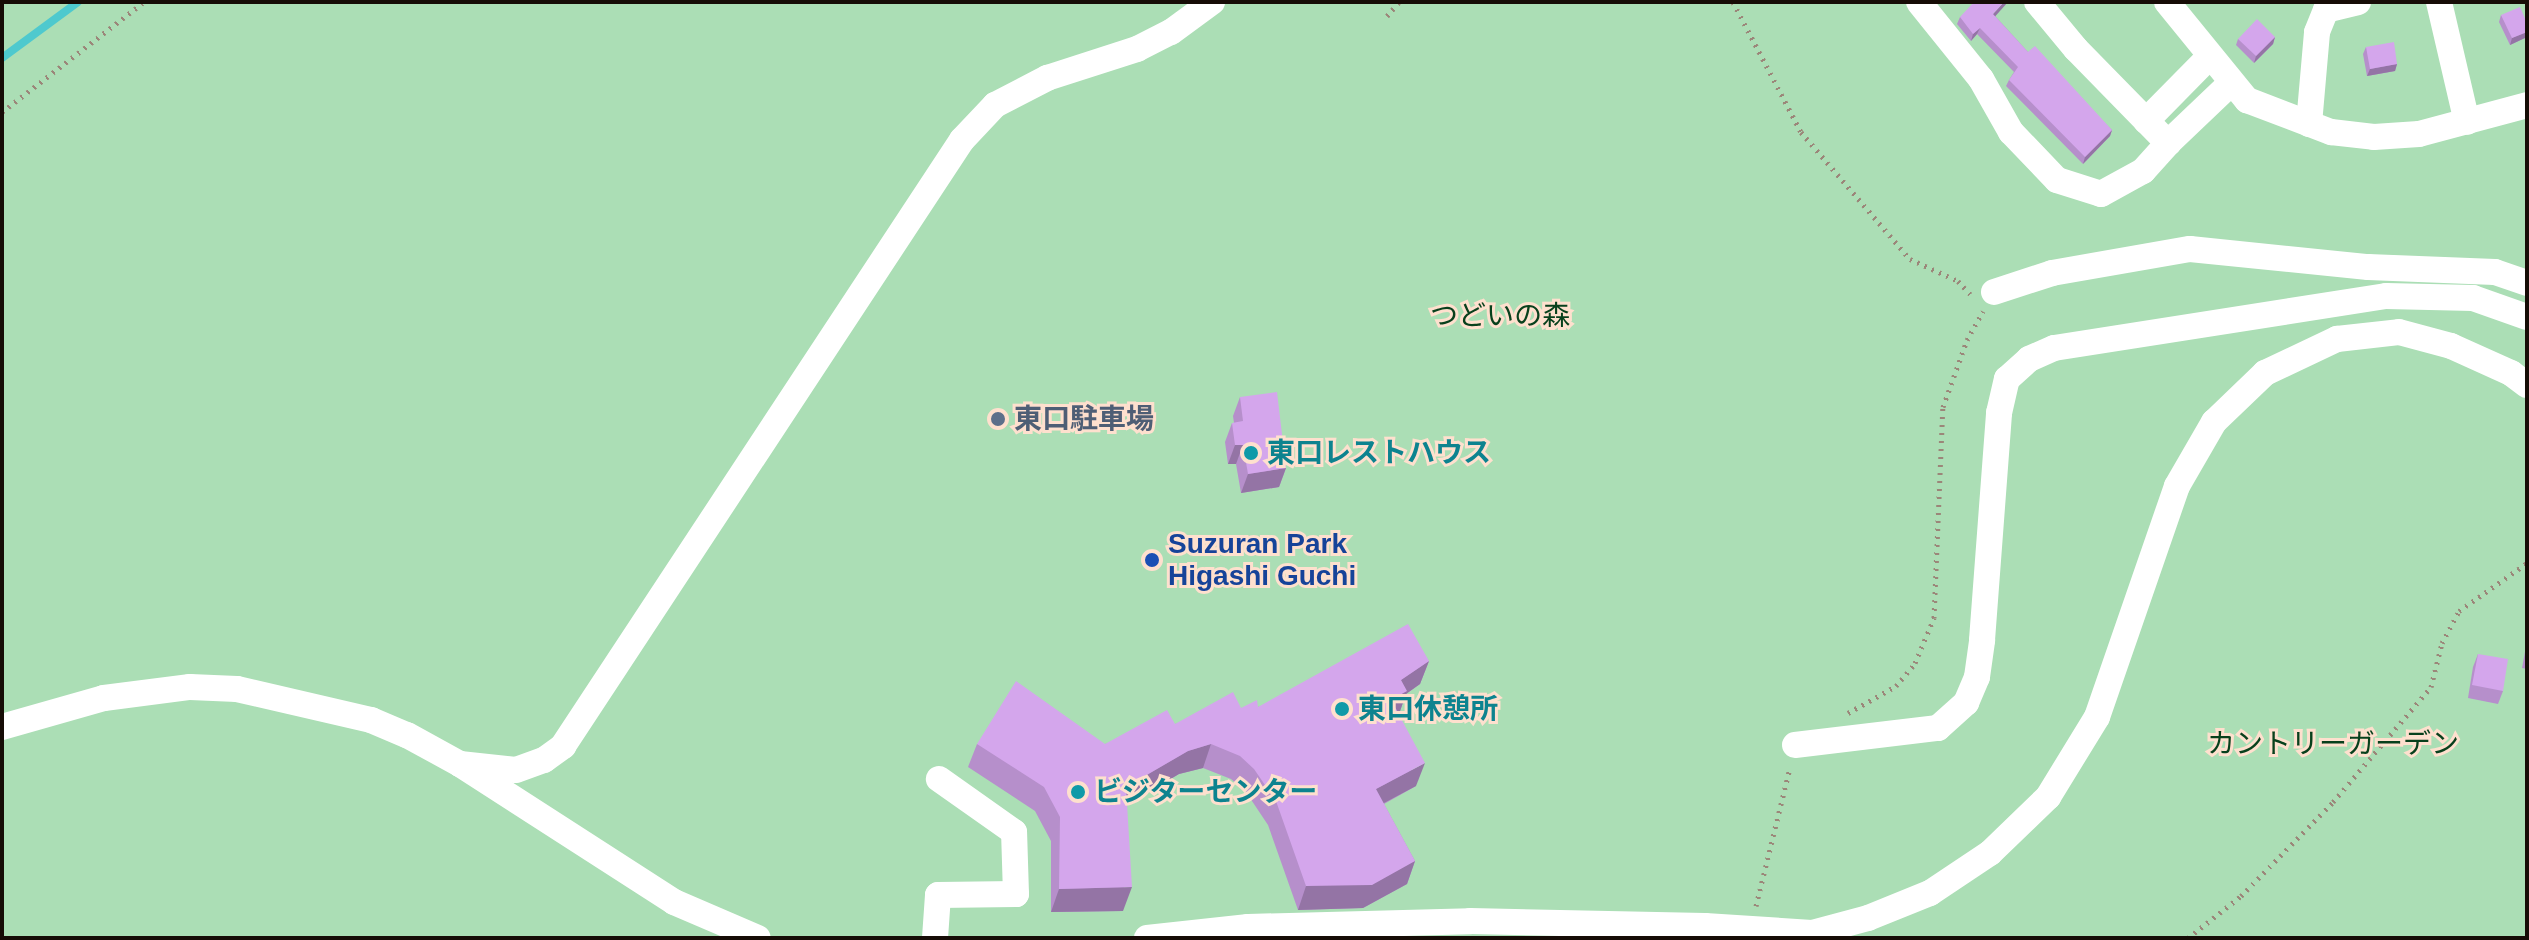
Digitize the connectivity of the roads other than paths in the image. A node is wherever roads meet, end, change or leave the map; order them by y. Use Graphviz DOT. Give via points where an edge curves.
graph roads {
  1 [pos="1212,2"];
  2 [pos="1919,2"];
  3 [pos="2037,2"];
  4 [pos="2167,2"];
  5 [pos="2358,2"];
  6 [pos="2439,2"];
  7 [pos="2210,56"];
  8 [pos="2231,83"];
  9 [pos="2527,105"];
  10 [pos="2146,121"];
  11 [pos="2467,122"];
  12 [pos="2309,124"];
  13 [pos="2168,143"];
  14 [pos="2527,283"];
  15 [pos="1994,292"];
  16 [pos="2527,317"];
  17 [pos="2527,385"];
  18 [pos="2,727"];
  19 [pos="1795,745"];
  20 [pos="460,764"];
  21 [pos="939,779"];
  22 [pos="758,938"];
  23 [pos="935,938"];
  24 [pos="1147,938"];
  1 -- 20 [label="street" via="1137,49 1047,78 995,105 945,165 563,746 516,770"];
  2 -- 13 [label="street" via="1981,79 2011,132 2057,180 2101,194 2143,171"];
  3 -- 10 [label="street"];
  4 -- 7 [label="street"];
  5 -- 12 [label="street" via="2326,10 2317,32"];
  6 -- 11 [label="street"];
  7 -- 8 [label="street"];
  7 -- 10 [label="street"];
  8 -- 12 [label="street" via="2247,100"];
  8 -- 13 [label="street"];
  9 -- 11 [label="street"];
  10 -- 13 [label="street"];
  11 -- 12 [label="street" via="2419,134 2374,137"];
  14 -- 15 [label="street" via="2495,272 2354,266 2190,249 2052,273"];
  16 -- 19 [label="street" via="2473,298 2386,296 2068,345 2029,359 2007,379 1999,413 1982,640 1977,677 1966,703 1938,728"];
  17 -- 24 [label="street" via="2451,346 2399,332 2337,339 2265,373 2214,422 2177,486 2097,717 2048,797 1990,853 1930,893 1868,918 1812,933 1470,921 1248,927"];
  18 -- 20 [label="street" via="104,698 190,687 237,689 371,720"];
  20 -- 22 [label="street" via="674,902"];
  21 -- 23 [label="street" via="1014,832 1016,894 938,895"];
}
